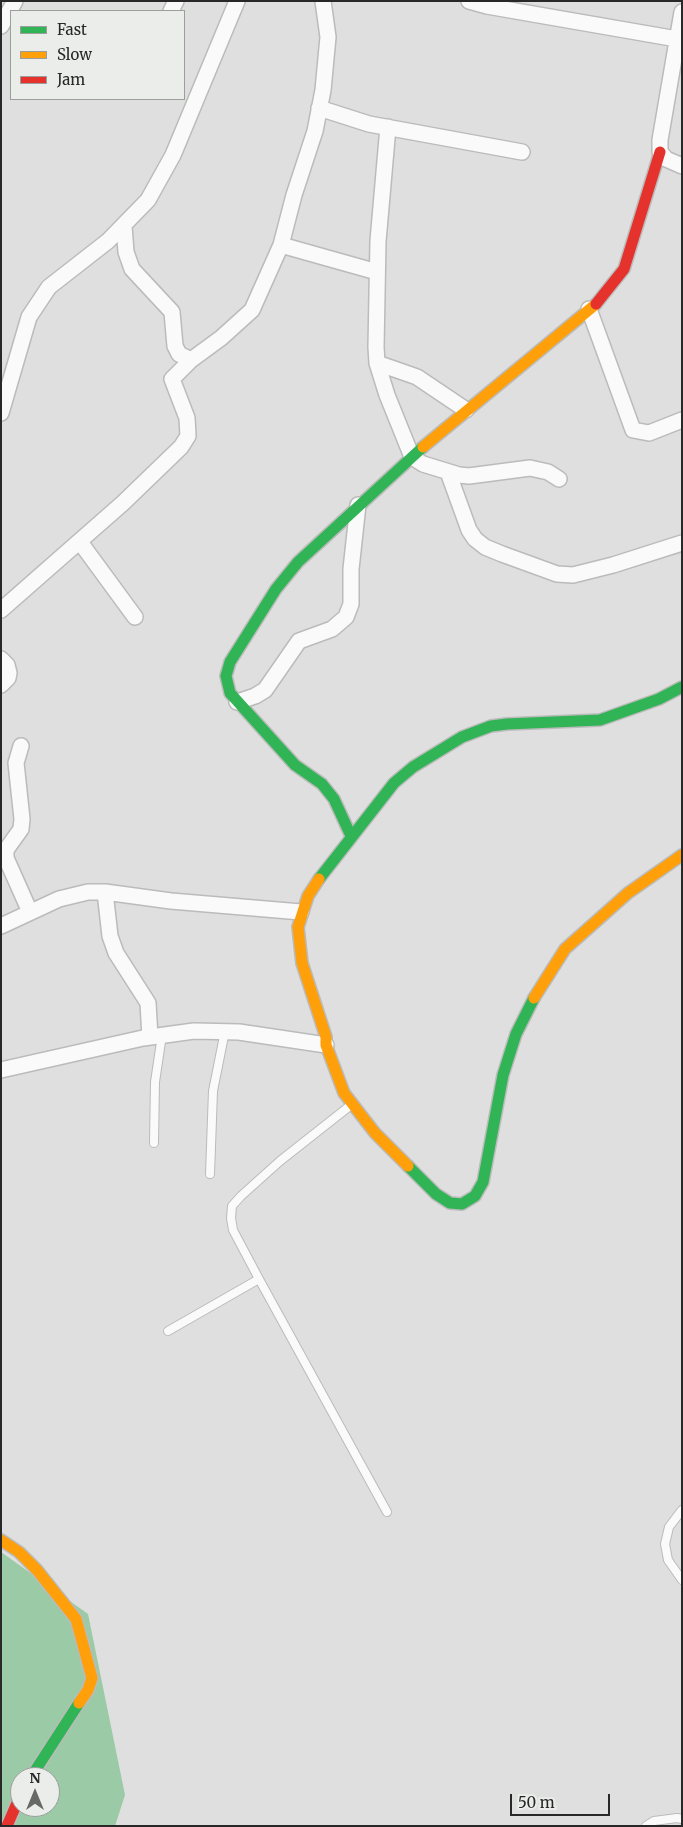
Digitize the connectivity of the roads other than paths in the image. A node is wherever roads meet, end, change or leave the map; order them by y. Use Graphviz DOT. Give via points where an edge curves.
graph roads {
  1 [pos="15,1"];
  2 [pos="237,1"];
  3 [pos="323,1"];
  4 [pos="469,1"];
  5 [pos="682,12"];
  6 [pos="1,26"];
  7 [pos="677,39"];
  8 [pos="319,108"];
  9 [pos="388,127"];
  10 [pos="522,152"];
  11 [pos="660,152"];
  12 [pos="682,166"];
  13 [pos="124,226"];
  14 [pos="281,245"];
  15 [pos="377,272"];
  16 [pos="589,309"];
  17 [pos="191,360"];
  18 [pos="377,363"];
  19 [pos="466,410"];
  20 [pos="1,413"];
  21 [pos="682,420"];
  22 [pos="412,457"];
  23 [pos="448,472"];
  24 [pos="559,479"];
  25 [pos="358,505"];
  26 [pos="80,542"];
  27 [pos="682,543"];
  28 [pos="1,610"];
  29 [pos="135,617"];
  30 [pos="1,659"];
  31 [pos="1,685"];
  32 [pos="682,687"];
  33 [pos="237,702"];
  34 [pos="21,746"];
  35 [pos="351,836"];
  36 [pos="682,855"];
  37 [pos="105,892"];
  38 [pos="30,912"];
  39 [pos="301,912"];
  40 [pos="1,926"];
  41 [pos="226,1031"];
  42 [pos="156,1036"];
  43 [pos="326,1044"];
  44 [pos="1,1070"];
  45 [pos="351,1105"];
  46 [pos="154,1142"];
  47 [pos="210,1174"];
  48 [pos="259,1279"];
  49 [pos="168,1331"];
  50 [pos="682,1510"];
  51 [pos="387,1512"];
  52 [pos="1,1540"];
  53 [pos="682,1580"];
  54 [pos="38,1767"];
  55 [pos="682,1819"];
  56 [pos="646,1826"];
  1 -- 6 [label="street"];
  2 -- 13 [label="street" via="173,155 148,200"];
  3 -- 8 [label="street" via="328,55"];
  4 -- 7 [label="street"];
  5 -- 7 [label="street"];
  7 -- 11 [label="street"];
  8 -- 9 [label="street"];
  8 -- 14 [label="street" via="315,132"];
  9 -- 10 [label="street"];
  9 -- 15 [label="street"];
  11 -- 12 [label="street" via="666,159"];
  11 -- 16 [label="street" via="624,269"];
  13 -- 17 [label="street" via="126,252 132,269 172,312 175,346 179,354"];
  13 -- 20 [label="street" via="49,287 38,301 29,317"];
  14 -- 15 [label="street"];
  14 -- 17 [label="street" via="252,310 222,338"];
  15 -- 18 [label="street"];
  16 -- 19 [label="street"];
  16 -- 21 [label="street" via="633,430 649,433"];
  17 -- 26 [label="street" via="172,379 187,418 188,436 181,447"];
  18 -- 19 [label="street" via="416,377"];
  18 -- 22 [label="street" via="386,395"];
  19 -- 22 [label="street"];
  22 -- 23 [label="street"];
  22 -- 25 [label="street"];
  23 -- 24 [label="street" via="469,476 540,469"];
  23 -- 27 [label="street" via="475,539 493,551 557,574 573,575 613,566"];
  25 -- 33 [label="street" via="298,562 248,630 226,676"];
  25 -- 33 [label="street" via="351,604 346,617 332,629 299,641 265,690"];
  26 -- 28 [label="street"];
  26 -- 29 [label="street"];
  30 -- 31 [label="street" via="9,673"];
  32 -- 35 [label="street" via="600,720 507,724 491,726 462,737 413,767 394,783"];
  33 -- 35 [label="street" via="296,764 322,784 334,800"];
  34 -- 38 [label="street" via="16,763 21,829 6,850 6,858"];
  35 -- 39 [label="street" via="324,870"];
  36 -- 45 [label="street" via="628,893 565,949 538,992 516,1034 503,1075 483,1182 469,1201 450,1203 436,1194 374,1133"];
  37 -- 38 [label="street" via="75,894"];
  37 -- 39 [label="street" via="171,902"];
  37 -- 42 [label="street" via="110,936 116,952 148,1003"];
  38 -- 40 [label="street"];
  39 -- 43 [label="street" via="298,938 302,963"];
  41 -- 42 [label="street"];
  41 -- 43 [label="street"];
  41 -- 47 [label="lane" via="214,1083"];
  42 -- 44 [label="street"];
  42 -- 46 [label="lane"];
  43 -- 45 [label="street"];
  45 -- 48 [label="lane" via="280,1161 232,1206 234,1230"];
  48 -- 49 [label="lane"];
  48 -- 51 [label="lane"];
  50 -- 53 [label="lane" via="669,1527 665,1544 668,1560"];
  52 -- 54 [label="street" via="37,1570 76,1618 92,1678 88,1690"];
  55 -- 56 [label="lane" via="654,1821"];
}
